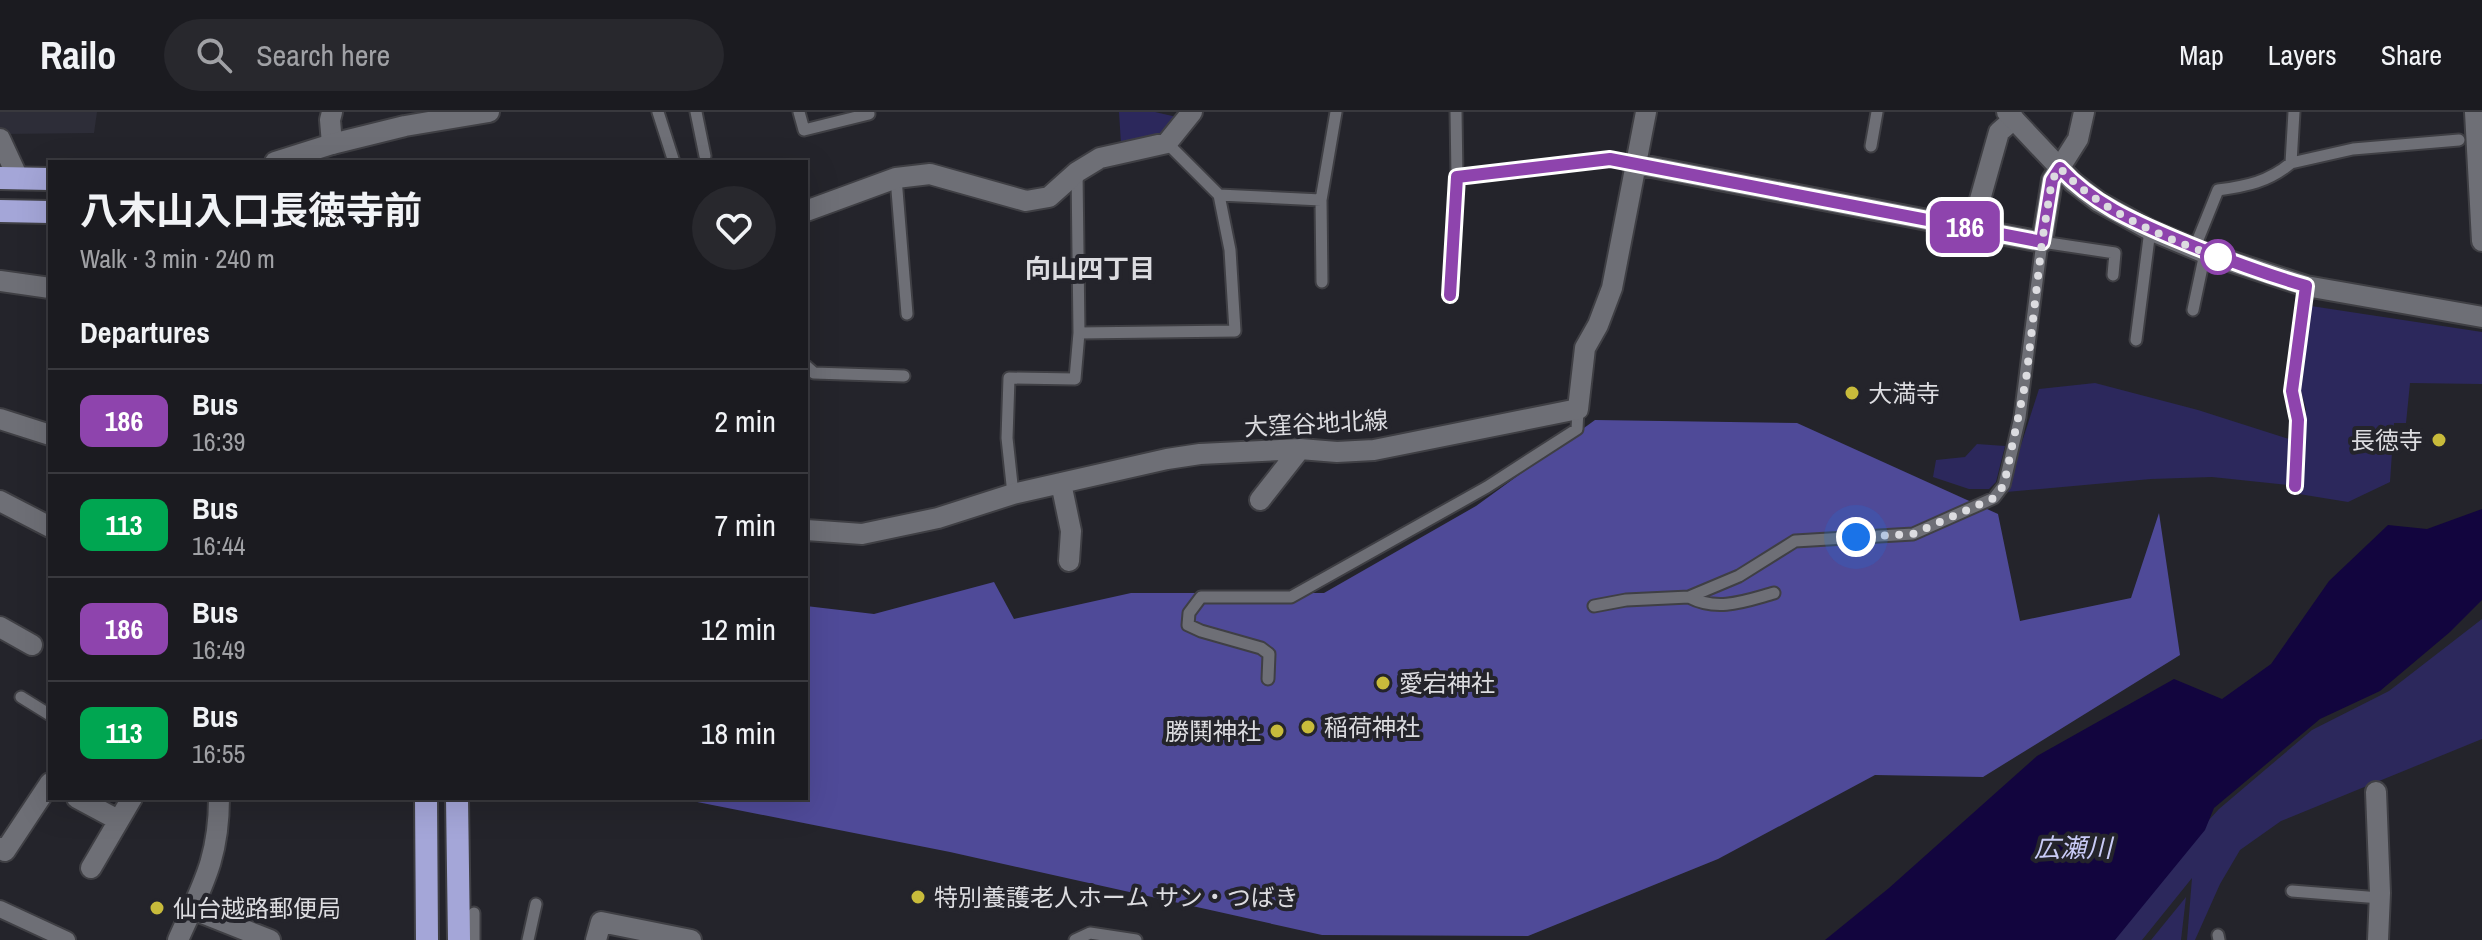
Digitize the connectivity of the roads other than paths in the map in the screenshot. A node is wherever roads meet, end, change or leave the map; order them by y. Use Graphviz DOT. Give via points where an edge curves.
graph roads {
  1 [pos="332,112"];
  2 [pos="489,112"];
  3 [pos="658,112"];
  4 [pos="696,112"];
  5 [pos="799,112"];
  6 [pos="1192,112"];
  7 [pos="1336,112"];
  8 [pos="1456,112"];
  9 [pos="1646,112"];
  10 [pos="1877,112"];
  11 [pos="2084,112"];
  12 [pos="2294,112"];
  13 [pos="2475,112"];
  14 [pos="869,114"];
  15 [pos="2010,116"];
  16 [pos="0,139"];
  17 [pos="2459,140"];
  18 [pos="1167,143"];
  19 [pos="332,144"];
  20 [pos="1871,146"];
  21 [pos="705,156"];
  22 [pos="281,160"];
  23 [pos="673,160"];
  24 [pos="2291,163"];
  25 [pos="1636,164"];
  26 [pos="2060,168"];
  27 [pos="1077,172"];
  28 [pos="1457,177"];
  29 [pos="9,178"];
  30 [pos="896,178"];
  31 [pos="48,179"];
  32 [pos="1219,195"];
  33 [pos="1321,200"];
  34 [pos="808,210"];
  35 [pos="0,211"];
  36 [pos="48,212"];
  37 [pos="2481,215"];
  38 [pos="1972,228"];
  39 [pos="2150,230"];
  40 [pos="2482,241"];
  41 [pos="2042,242"];
  42 [pos="2200,250"];
  43 [pos="2113,275"];
  44 [pos="0,281"];
  45 [pos="1322,282"];
  46 [pos="2306,286"];
  47 [pos="48,288"];
  48 [pos="1450,295"];
  49 [pos="2193,310"];
  50 [pos="907,314"];
  51 [pos="2482,317"];
  52 [pos="1079,333"];
  53 [pos="2136,340"];
  54 [pos="808,368"];
  55 [pos="904,376"];
  56 [pos="1578,409"];
  57 [pos="0,419"];
  58 [pos="48,434"];
  59 [pos="1300,449"];
  60 [pos="1061,483"];
  61 [pos="2295,486"];
  62 [pos="1013,494"];
  63 [pos="1260,500"];
  64 [pos="0,501"];
  65 [pos="48,526"];
  66 [pos="808,530"];
  67 [pos="1069,561"];
  68 [pos="1774,593"];
  69 [pos="1689,597"];
  70 [pos="1594,606"];
  71 [pos="0,627"];
  72 [pos="32,645"];
  73 [pos="1268,679"];
  74 [pos="21,697"];
  75 [pos="48,714"];
  76 [pos="48,786"];
  77 [pos="2376,792"];
  78 [pos="81,800"];
  79 [pos="131,800"];
  80 [pos="219,800"];
  81 [pos="426,800"];
  82 [pos="457,800"];
  83 [pos="118,820"];
  84 [pos="2,852"];
  85 [pos="91,868"];
  86 [pos="2292,891"];
  87 [pos="2380,898"];
  88 [pos="536,904"];
  89 [pos="0,909"];
  90 [pos="192,909"];
  91 [pos="474,913"];
  92 [pos="67,940"];
  93 [pos="178,940"];
  94 [pos="270,940"];
  95 [pos="427,940"];
  96 [pos="459,940"];
  97 [pos="474,940"];
  98 [pos="528,940"];
  99 [pos="596,940"];
  100 [pos="691,940"];
  101 [pos="1075,940"];
  102 [pos="1136,940"];
  103 [pos="2378,940"];
  1 -- 19 [label="street"];
  2 -- 19 [label="street"];
  3 -- 23 [label="lane"];
  4 -- 21 [label="lane"];
  5 -- 14 [label="lane" via="804,130"];
  6 -- 18 [label="street"];
  7 -- 33 [label="lane"];
  8 -- 28 [label="lane"];
  9 -- 25 [label="street"];
  10 -- 20 [label="lane"];
  11 -- 26 [label="street" via="2078,139"];
  12 -- 24 [label="lane"];
  13 -- 37 [label="street"];
  15 -- 26 [label="street"];
  15 -- 38 [label="street" via="1999,132"];
  16 -- 29 [label="street"];
  17 -- 24 [label="lane" via="2353,149"];
  18 -- 27 [label="street" via="1100,158"];
  18 -- 32 [label="lane"];
  19 -- 22 [label="street"];
  24 -- 42 [label="lane" via="2259,183 2218,190"];
  25 -- 28 [label="lane" via="1610,159"];
  25 -- 38 [label="street"];
  25 -- 56 [label="street" via="1612,288 1585,348"];
  26 -- 39 [label="street" via="2099,202"];
  26 -- 41 [label="street" via="2052,180"];
  27 -- 30 [label="street" via="1049,197 1026,201 930,174"];
  27 -- 52 [label="lane"];
  28 -- 48 [label="lane"];
  29 -- 31 [label="highway"];
  30 -- 34 [label="street"];
  30 -- 50 [label="lane"];
  32 -- 33 [label="lane"];
  32 -- 52 [label="lane" via="1230,250 1235,331"];
  33 -- 45 [label="lane"];
  35 -- 36 [label="highway"];
  37 -- 40 [label="street"];
  38 -- 41 [label="street"];
  39 -- 42 [label="street"];
  39 -- 53 [label="lane"];
  41 -- 43 [label="lane" via="2115,253"];
  41 -- 69 [label="lane" via="2020,417 2004,485 1994,498 1913,534 1795,541 1739,576"];
  42 -- 46 [label="street"];
  42 -- 49 [label="lane"];
  44 -- 47 [label="street"];
  46 -- 51 [label="street"];
  46 -- 61 [label="lane" via="2292,391 2298,420"];
  52 -- 62 [label="lane" via="1075,379 1009,378 1007,438"];
  54 -- 55 [label="lane" via="814,373"];
  56 -- 59 [label="street, 大窪谷地北線" via="1374,450"];
  56 -- 73 [label="lane" via="1577,429 1487,487 1291,597 1201,597 1189,613 1188,625 1261,648 1269,654"];
  57 -- 58 [label="street"];
  59 -- 60 [label="street, 大窪谷地北線" via="1178,458"];
  59 -- 63 [label="street"];
  60 -- 62 [label="street, 大窪谷地北線"];
  60 -- 67 [label="street" via="1071,531"];
  62 -- 66 [label="street, 大窪谷地北線" via="862,534"];
  64 -- 65 [label="street"];
  68 -- 69 [label="lane" via="1719,605"];
  69 -- 70 [label="lane"];
  71 -- 72 [label="street"];
  74 -- 75 [label="lane"];
  76 -- 84 [label="street"];
  77 -- 87 [label="street"];
  78 -- 83 [label="street"];
  79 -- 83 [label="street"];
  80 -- 90 [label="street" via="214,856"];
  81 -- 95 [label="highway"];
  82 -- 96 [label="highway"];
  83 -- 85 [label="street"];
  86 -- 87 [label="lane"];
  87 -- 103 [label="street"];
  88 -- 98 [label="lane"];
  89 -- 92 [label="street"];
  90 -- 93 [label="street"];
  90 -- 94 [label="street"];
  91 -- 97 [label="lane"];
  99 -- 100 [label="street" via="601,922"];
  101 -- 102 [label="lane" via="1090,933"];
}
